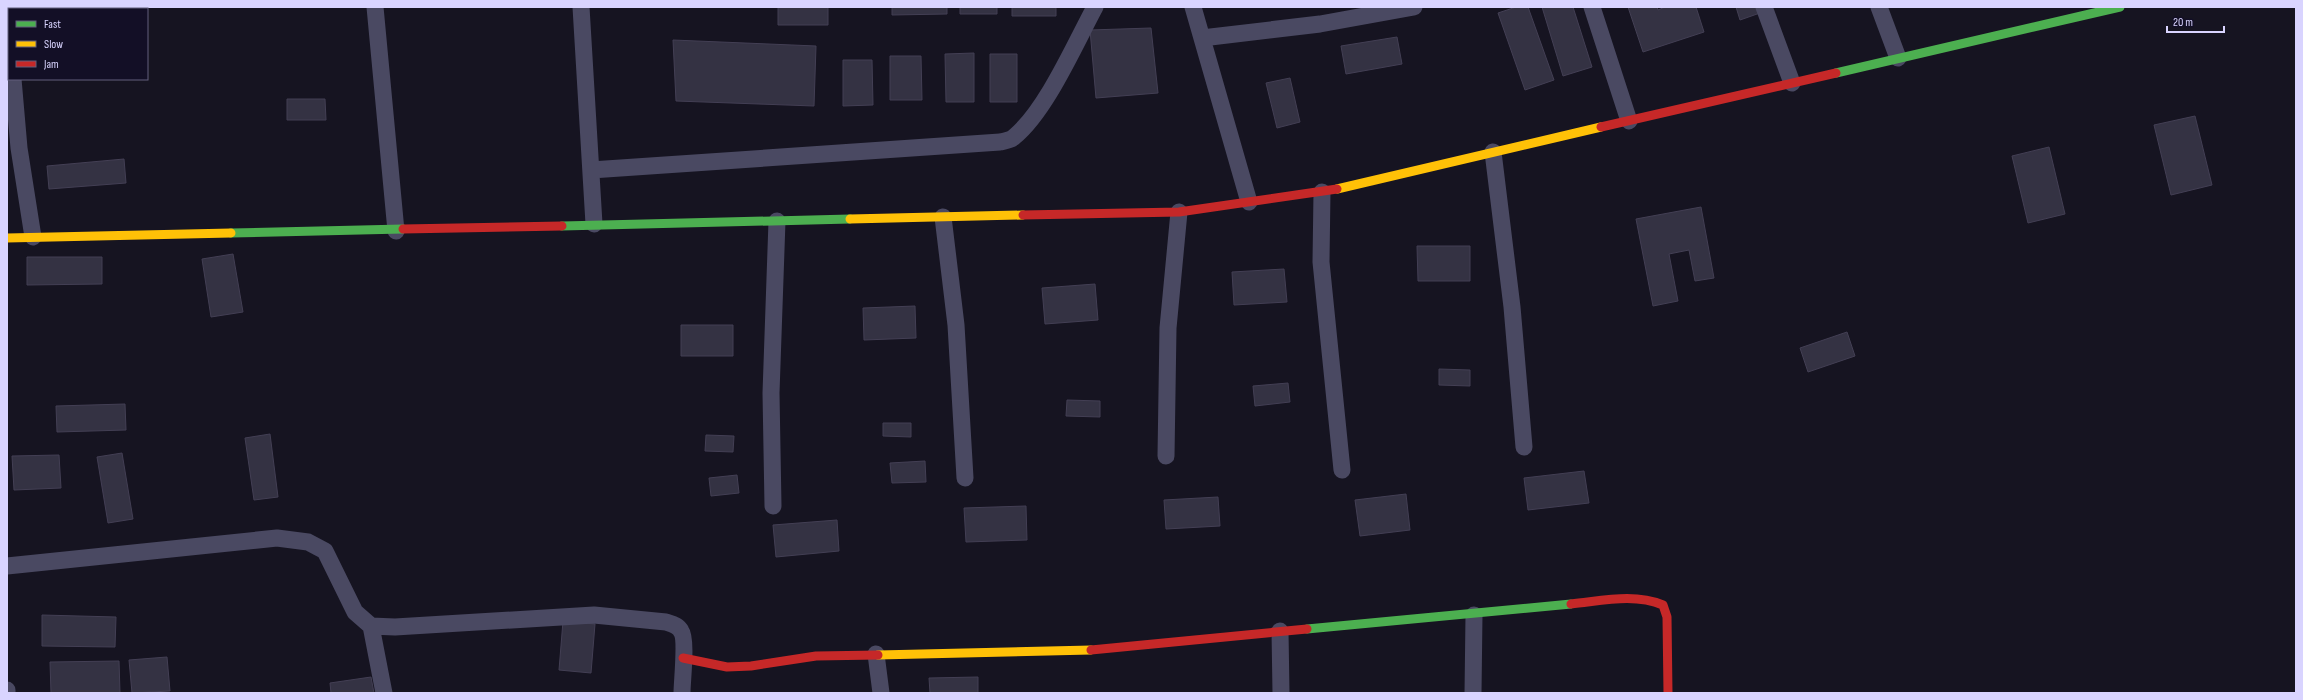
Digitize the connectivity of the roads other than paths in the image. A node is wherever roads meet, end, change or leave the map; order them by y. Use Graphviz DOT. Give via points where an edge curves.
graph roads {
  1 [pos="375,7"];
  2 [pos="581,7"];
  3 [pos="1095,7"];
  4 [pos="1193,7"];
  5 [pos="1414,7"];
  6 [pos="1592,7"];
  7 [pos="1764,7"];
  8 [pos="1879,7"];
  9 [pos="2120,7"];
  10 [pos="1202,38"];
  11 [pos="1898,58"];
  12 [pos="13,80"];
  13 [pos="1792,83"];
  14 [pos="1629,121"];
  15 [pos="1493,152"];
  16 [pos="591,170"];
  17 [pos="1322,192"];
  18 [pos="1249,202"];
  19 [pos="1179,212"];
  20 [pos="942,217"];
  21 [pos="777,221"];
  22 [pos="594,224"];
  23 [pos="396,231"];
  24 [pos="33,237"];
  25 [pos="7,238"];
  26 [pos="1524,447"];
  27 [pos="1166,456"];
  28 [pos="1342,470"];
  29 [pos="965,478"];
  30 [pos="773,506"];
  31 [pos="7,566"];
  32 [pos="1474,615"];
  33 [pos="371,626"];
  34 [pos="1280,631"];
  35 [pos="876,654"];
  36 [pos="682,658"];
  37 [pos="384,693"];
  38 [pos="682,693"];
  39 [pos="881,693"];
  40 [pos="1281,693"];
  41 [pos="1473,693"];
  42 [pos="1668,693"];
  1 -- 23 [label="street"];
  2 -- 16 [label="street"];
  3 -- 16 [label="street" via="1042,104 1013,138 1000,142"];
  4 -- 10 [label="street"];
  5 -- 10 [label="street" via="1320,24"];
  6 -- 14 [label="street"];
  7 -- 13 [label="street"];
  8 -- 11 [label="street"];
  9 -- 11 [label="street"];
  10 -- 18 [label="street"];
  11 -- 13 [label="street"];
  12 -- 24 [label="street" via="19,148"];
  13 -- 14 [label="street"];
  14 -- 15 [label="street"];
  15 -- 17 [label="street"];
  15 -- 26 [label="street" via="1512,307"];
  16 -- 22 [label="street"];
  17 -- 18 [label="street"];
  17 -- 28 [label="street" via="1320,262"];
  18 -- 19 [label="street"];
  19 -- 20 [label="street"];
  19 -- 27 [label="street" via="1168,328"];
  20 -- 21 [label="street"];
  20 -- 29 [label="street" via="956,325"];
  21 -- 22 [label="street"];
  21 -- 30 [label="street" via="771,392"];
  22 -- 23 [label="street"];
  23 -- 24 [label="street"];
  24 -- 25 [label="street"];
  31 -- 33 [label="street" via="277,538 308,542 325,551 355,612"];
  32 -- 34 [label="street"];
  32 -- 41 [label="street"];
  32 -- 42 [label="street" via="1631,598 1648,599 1663,605 1667,617"];
  33 -- 36 [label="street" via="395,627 594,615 666,622 676,625 682,632"];
  33 -- 37 [label="street"];
  34 -- 35 [label="street" via="1096,650"];
  34 -- 40 [label="street"];
  35 -- 36 [label="street" via="816,656 727,667"];
  35 -- 39 [label="street"];
  36 -- 38 [label="street"];
}
